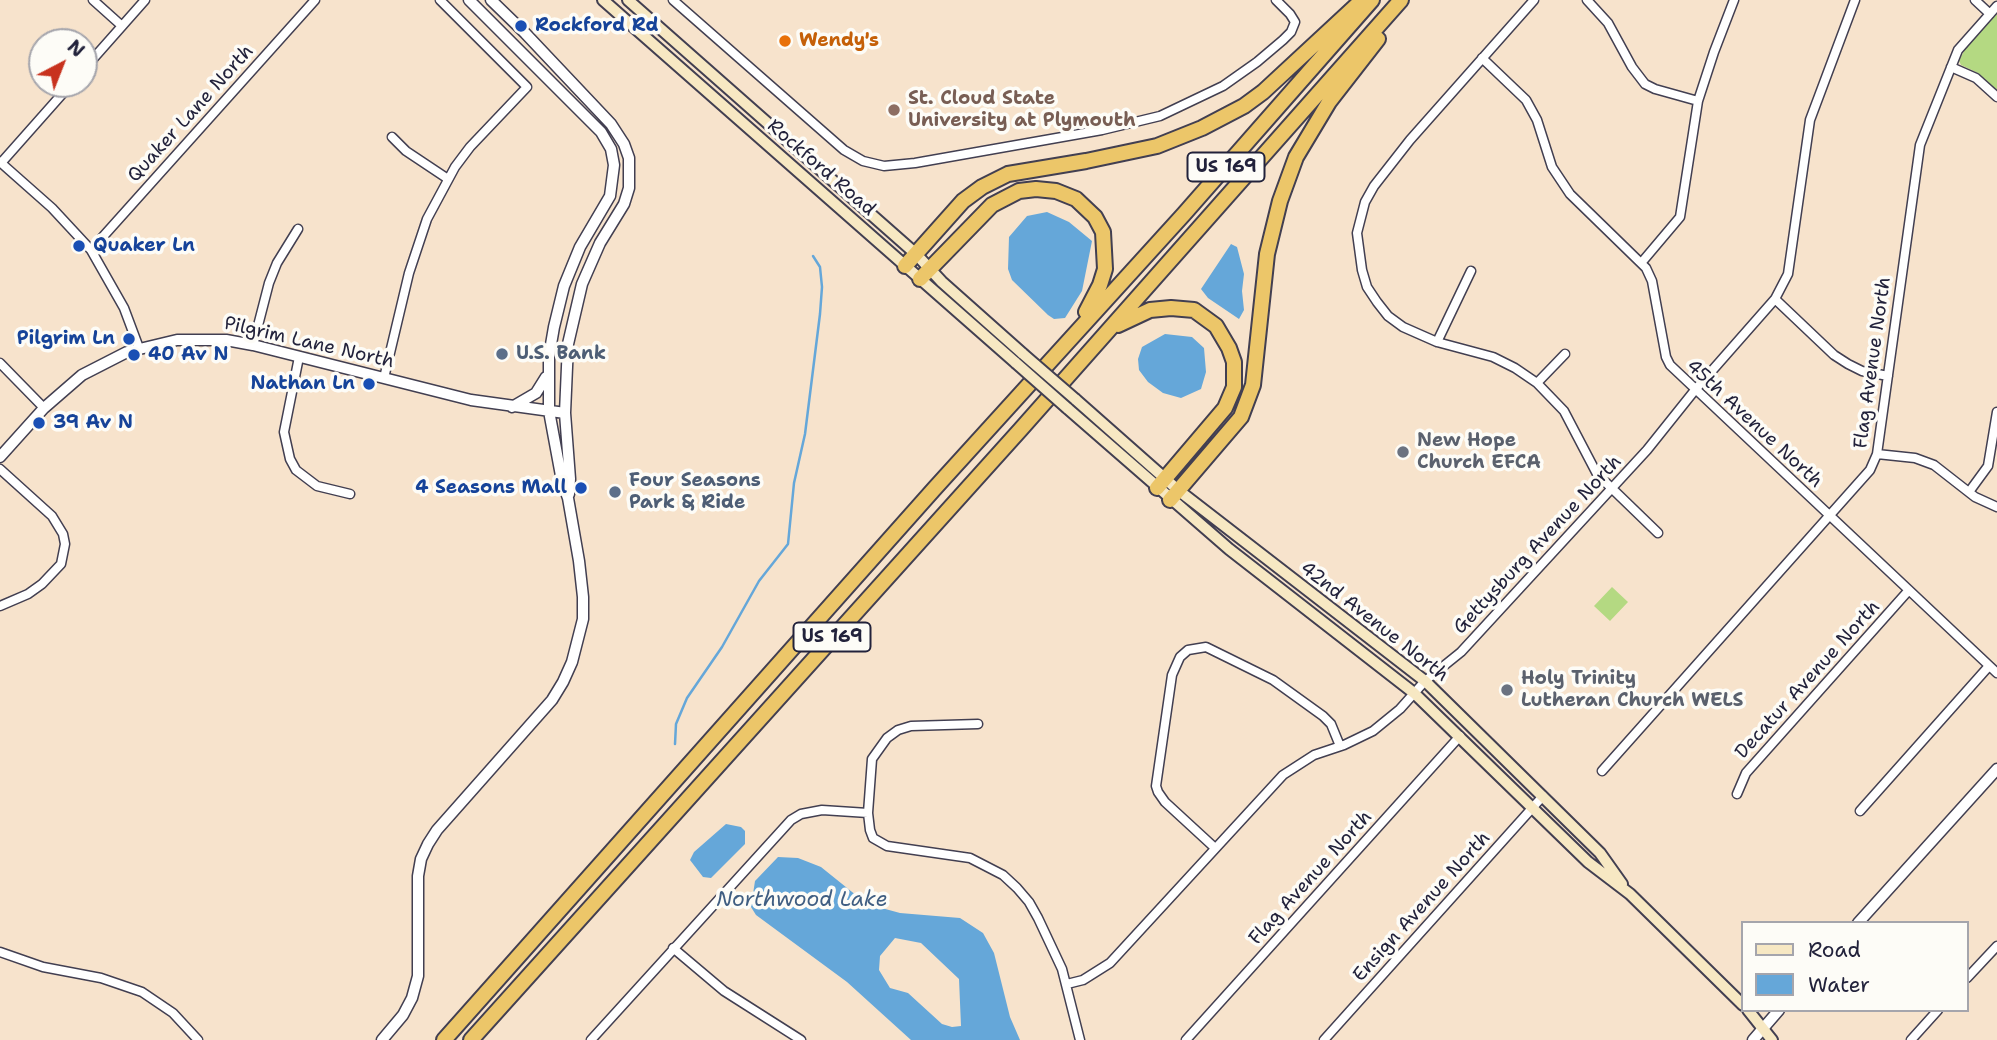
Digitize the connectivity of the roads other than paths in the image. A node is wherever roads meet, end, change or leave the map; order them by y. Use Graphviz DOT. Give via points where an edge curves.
graph roads {
  1 [pos="93,0"];
  2 [pos="145,0"];
  3 [pos="315,0"];
  4 [pos="440,0"];
  5 [pos="469,0"];
  6 [pos="491,0"];
  7 [pos="603,0"];
  8 [pos="628,0"];
  9 [pos="673,0"];
  10 [pos="1276,0"];
  11 [pos="1362,0"];
  12 [pos="1373,0"];
  13 [pos="1401,0"];
  14 [pos="1406,0"];
  15 [pos="1534,0"];
  16 [pos="1587,0"];
  17 [pos="1734,0"];
  18 [pos="1855,0"];
  19 [pos="1975,0"];
  20 [pos="1997,6"];
  21 [pos="1990,14"];
  22 [pos="122,26"];
  23 [pos="98,53"];
  24 [pos="1482,58"];
  25 [pos="1951,67"];
  26 [pos="1997,97"];
  27 [pos="59,98"];
  28 [pos="1698,101"];
  29 [pos="392,137"];
  30 [pos="1,163"];
  31 [pos="448,180"];
  32 [pos="298,229"];
  33 [pos="91,250"];
  34 [pos="916,254"];
  35 [pos="1642,262"];
  36 [pos="905,266"];
  37 [pos="1471,271"];
  38 [pos="925,274"];
  39 [pos="1776,299"];
  40 [pos="1107,331"];
  41 [pos="1076,332"];
  42 [pos="1437,342"];
  43 [pos="253,345"];
  44 [pos="139,348"];
  45 [pos="1565,354"];
  46 [pos="299,357"];
  47 [pos="0,363"];
  48 [pos="548,373"];
  49 [pos="1888,376"];
  50 [pos="384,378"];
  51 [pos="1537,383"];
  52 [pos="1695,390"];
  53 [pos="1071,404"];
  54 [pos="512,407"];
  55 [pos="44,408"];
  56 [pos="549,411"];
  57 [pos="1997,412"];
  58 [pos="565,413"];
  59 [pos="1878,454"];
  60 [pos="0,457"];
  61 [pos="0,469"];
  62 [pos="1161,483"];
  63 [pos="1611,490"];
  64 [pos="1969,492"];
  65 [pos="351,494"];
  66 [pos="1174,495"];
  67 [pos="568,498"];
  68 [pos="1997,507"];
  69 [pos="1829,516"];
  70 [pos="1658,533"];
  71 [pos="1909,590"];
  72 [pos="0,606"];
  73 [pos="1989,666"];
  74 [pos="1997,673"];
  75 [pos="1425,681"];
  76 [pos="1413,693"];
  77 [pos="978,724"];
  78 [pos="1460,736"];
  79 [pos="1340,746"];
  80 [pos="1997,769"];
  81 [pos="1602,771"];
  82 [pos="1737,794"];
  83 [pos="1543,796"];
  84 [pos="1532,807"];
  85 [pos="1860,811"];
  86 [pos="868,813"];
  87 [pos="1215,848"];
  88 [pos="1630,894"];
  89 [pos="1860,921"];
  90 [pos="1997,946"];
  91 [pos="673,948"];
  92 [pos="0,952"];
  93 [pos="1969,976"];
  94 [pos="1067,984"];
  95 [pos="1742,1004"];
  96 [pos="1750,1012"];
  97 [pos="1777,1012"];
  98 [pos="1936,1012"];
  99 [pos="1763,1028"];
  100 [pos="198,1040"];
  101 [pos="382,1040"];
  102 [pos="444,1040"];
  103 [pos="471,1040"];
  104 [pos="591,1040"];
  105 [pos="801,1040"];
  106 [pos="1080,1040"];
  107 [pos="1186,1040"];
  108 [pos="1324,1040"];
  109 [pos="1753,1040"];
  110 [pos="1772,1040"];
  111 [pos="1911,1040"];
  1 -- 22 [label="street"];
  2 -- 22 [label="street"];
  3 -- 33 [label="street, Quaker Lane North"];
  4 -- 31 [label="street" via="527,87 470,147"];
  5 -- 48 [label="street" via="601,132 611,149 610,196 580,247 564,286"];
  6 -- 58 [label="street" via="611,124 629,158 624,204 595,254 573,317"];
  7 -- 36 [label="main road, Rockford Road"];
  8 -- 34 [label="main road, Rockford Road"];
  9 -- 10 [label="street" via="844,150 884,166 1115,128 1160,116 1245,71 1291,32 1295,22"];
  11 -- 34 [label="highway" via="1244,106 1157,146 1009,174 963,201"];
  12 -- 41 [label="highway, US 169"];
  13 -- 40 [label="highway, US 169"];
  14 -- 66 [label="highway" via="1329,102 1296,157 1269,240 1253,385 1241,417"];
  15 -- 24 [label="street"];
  16 -- 28 [label="street" via="1608,23 1645,84"];
  17 -- 28 [label="street"];
  18 -- 39 [label="street, Gettysburg Avenue North" via="1810,120 1788,274"];
  19 -- 21 [label="street"];
  20 -- 21 [label="street, Flag Avenue North"];
  21 -- 25 [label="street, Flag Avenue North" via="1958,50"];
  22 -- 23 [label="street"];
  24 -- 35 [label="street, 45th Avenue North" via="1526,100 1552,167 1570,194"];
  24 -- 42 [label="street" via="1385,170 1365,202 1357,233 1362,270 1377,302 1403,327"];
  25 -- 26 [label="street" via="1976,78"];
  25 -- 49 [label="street, Flag Avenue North" via="1916,159"];
  27 -- 30 [label="street"];
  28 -- 35 [label="street" via="1680,217"];
  29 -- 31 [label="street"];
  30 -- 33 [label="street"];
  31 -- 50 [label="street" via="417,245"];
  32 -- 43 [label="street" via="269,283"];
  33 -- 44 [label="street" via="124,308"];
  34 -- 36 [label="highway"];
  34 -- 38 [label="main road, Rockford Road"];
  35 -- 52 [label="street, 45th Avenue North" via="1652,281 1666,357"];
  36 -- 38 [label="main road, Rockford Road"];
  37 -- 42 [label="street"];
  38 -- 41 [label="highway" via="992,205 1028,189 1056,191 1076,199 1100,225 1105,260 1100,285"];
  38 -- 53 [label="main road, Rockford Road, bridge"];
  39 -- 49 [label="street" via="1841,359 1862,371"];
  39 -- 52 [label="street, Gettysburg Avenue North"];
  40 -- 62 [label="highway" via="1150,310 1194,310 1216,326 1232,355 1234,387 1229,402"];
  40 -- 103 [label="highway, US 169"];
  41 -- 102 [label="highway, US 169"];
  42 -- 51 [label="street" via="1493,357"];
  43 -- 44 [label="street, Pilgrim Lane North" via="203,339"];
  43 -- 46 [label="street, Pilgrim Lane North"];
  44 -- 55 [label="street, Pilgrim Lane North" via="82,375"];
  45 -- 51 [label="street"];
  46 -- 50 [label="street, Pilgrim Lane North"];
  46 -- 65 [label="street" via="285,446 296,470 317,486"];
  47 -- 55 [label="street"];
  48 -- 54 [label="street" via="536,393"];
  48 -- 56 [label="street"];
  49 -- 59 [label="street, Flag Avenue North"];
  50 -- 54 [label="street, Pilgrim Lane North"];
  51 -- 63 [label="street" via="1564,411 1591,466"];
  52 -- 63 [label="street, Gettysburg Avenue North"];
  52 -- 69 [label="street, 45th Avenue North"];
  53 -- 62 [label="main road, 42nd Avenue North"];
  54 -- 56 [label="street, Pilgrim Lane North"];
  55 -- 60 [label="street, Pilgrim Lane North"];
  56 -- 58 [label="street, Pilgrim Lane North"];
  56 -- 67 [label="street"];
  57 -- 64 [label="street" via="1988,466"];
  58 -- 67 [label="street"];
  59 -- 64 [label="street" via="1925,461"];
  59 -- 69 [label="street, Flag Avenue North" via="1865,478"];
  61 -- 72 [label="street" via="52,516 65,544 61,564 42,584"];
  62 -- 66 [label="main road, 42nd Avenue North"];
  63 -- 70 [label="street"];
  63 -- 75 [label="street, Gettysburg Avenue North" via="1461,652"];
  64 -- 68 [label="street"];
  66 -- 75 [label="main road, 42nd Avenue North"];
  66 -- 76 [label="main road, 42nd Avenue North" via="1229,549"];
  67 -- 101 [label="street" via="583,597 583,619 572,662 547,707 428,844 418,876 418,976 403,1014"];
  69 -- 71 [label="street, 45th Avenue North"];
  69 -- 81 [label="street, Flag Avenue North"];
  71 -- 73 [label="street, 45th Avenue North"];
  71 -- 82 [label="street, Decatur Avenue North" via="1746,773"];
  73 -- 74 [label="street, 45th Avenue North"];
  73 -- 85 [label="street"];
  75 -- 76 [label="street, Gettysburg Avenue North"];
  75 -- 83 [label="main road, 42nd Avenue North"];
  76 -- 78 [label="main road, 42nd Avenue North"];
  76 -- 79 [label="street, Gettysburg Avenue North" via="1387,721"];
  77 -- 86 [label="street" via="911,726 887,738 872,760"];
  78 -- 84 [label="main road, 42nd Avenue North"];
  78 -- 107 [label="street, Flag Avenue North"];
  79 -- 87 [label="street, Gettysburg Avenue North" via="1314,755 1283,775"];
  79 -- 87 [label="street" via="1331,724 1292,692 1215,650 1197,647 1180,657 1172,675 1156,778 1158,792"];
  80 -- 89 [label="street"];
  83 -- 84 [label="street, Ensign Avenue North"];
  83 -- 88 [label="main road, 42nd Avenue North" via="1600,853"];
  84 -- 88 [label="main road, 42nd Avenue North" via="1588,862"];
  84 -- 108 [label="street, Ensign Avenue North"];
  86 -- 91 [label="street" via="822,810 791,820"];
  86 -- 94 [label="street" via="873,838 880,843 970,858 1003,875 1029,902"];
  87 -- 94 [label="street, Gettysburg Avenue North" via="1110,964"];
  88 -- 95 [label="main road, 42nd Avenue North"];
  90 -- 93 [label="street"];
  91 -- 104 [label="street"];
  91 -- 105 [label="street" via="724,991"];
  92 -- 100 [label="street" via="142,992 173,1013"];
  94 -- 106 [label="street"];
  96 -- 99 [label="main road"];
  97 -- 99 [label="street"];
  98 -- 111 [label="street"];
  99 -- 109 [label="street"];
  99 -- 110 [label="main road"];
}
